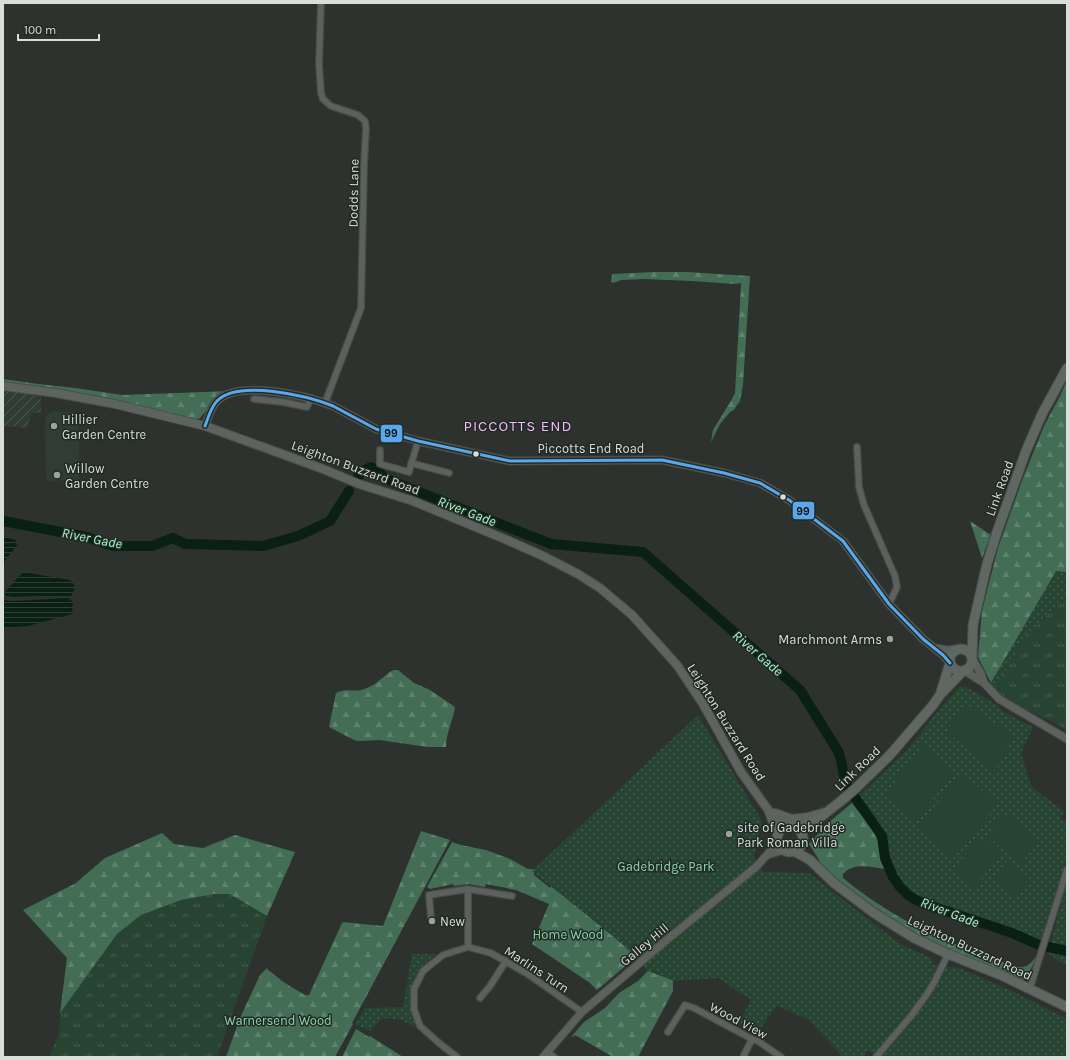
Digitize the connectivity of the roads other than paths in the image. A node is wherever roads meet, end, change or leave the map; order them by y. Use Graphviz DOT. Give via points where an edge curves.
graph roads {
  1 [pos="321,3"];
  2 [pos="1067,368"];
  3 [pos="3,386"];
  4 [pos="311,398"];
  5 [pos="254,399"];
  6 [pos="325,403"];
  7 [pos="205,426"];
  8 [pos="418,441"];
  9 [pos="857,447"];
  10 [pos="380,450"];
  11 [pos="412,463"];
  12 [pos="449,473"];
  13 [pos="888,604"];
  14 [pos="973,625"];
  15 [pos="935,648"];
  16 [pos="957,649"];
  17 [pos="972,657"];
  18 [pos="950,663"];
  19 [pos="964,671"];
  20 [pos="984,684"];
  21 [pos="940,695"];
  22 [pos="1067,739"];
  23 [pos="769,811"];
  24 [pos="828,811"];
  25 [pos="818,819"];
  26 [pos="787,826"];
  27 [pos="797,828"];
  28 [pos="778,838"];
  29 [pos="803,841"];
  30 [pos="784,850"];
  31 [pos="794,851"];
  32 [pos="767,855"];
  33 [pos="810,860"];
  34 [pos="1067,870"];
  35 [pos="468,889"];
  36 [pos="512,896"];
  37 [pos="431,918"];
  38 [pos="468,947"];
  39 [pos="948,954"];
  40 [pos="506,961"];
  41 [pos="1030,988"];
  42 [pos="480,998"];
  43 [pos="1067,1007"];
  44 [pos="582,1012"];
  45 [pos="668,1032"];
  46 [pos="752,1039"];
  47 [pos="545,1055"];
  48 [pos="457,1057"];
  49 [pos="554,1057"];
  50 [pos="743,1057"];
  51 [pos="781,1057"];
  52 [pos="876,1057"];
  1 -- 6 [label="street, Dodds Lane" via="320,64 323,99 331,106 358,115 365,121 366,128 361,308"];
  2 -- 14 [label="main road, Link Road" via="1042,414 1026,452 987,564"];
  3 -- 7 [label="main road, Leighton Buzzard Road" via="115,404"];
  4 -- 5 [label="street" via="307,407"];
  4 -- 6 [label="street, Piccotts End Road"];
  4 -- 7 [label="street, Piccotts End Road" via="278,392 232,392 217,401"];
  6 -- 8 [label="street, Piccotts End Road" via="376,429"];
  7 -- 23 [label="main road, Leighton Buzzard Road" via="359,484 420,504 543,556 600,588 632,615 677,665 703,704 741,772"];
  8 -- 11 [label="street"];
  8 -- 13 [label="street, Piccotts End Road" via="510,461 662,460 760,483 789,500 843,541"];
  9 -- 13 [label="street" via="859,487 864,505 895,576 897,587"];
  10 -- 11 [label="street" via="380,464 409,472"];
  11 -- 12 [label="street"];
  13 -- 15 [label="street, Piccotts End Road"];
  14 -- 16 [label="main road, Link Road"];
  14 -- 17 [label="main road, Link Road"];
  15 -- 16 [label="street"];
  15 -- 18 [label="street, Piccotts End Road"];
  16 -- 17 [label="main road" via="966,650"];
  16 -- 18 [label="main road, Link Road" via="950,655"];
  17 -- 19 [label="main road, Link Road" via="970,667"];
  17 -- 20 [label="street"];
  18 -- 19 [label="main road" via="955,670"];
  18 -- 21 [label="main road, Link Road"];
  19 -- 20 [label="street"];
  19 -- 21 [label="main road, Link Road"];
  20 -- 22 [label="street" via="999,699"];
  21 -- 24 [label="main road, Link Road" via="888,756"];
  23 -- 24 [label="main road" via="792,819 808,818"];
  23 -- 26 [label="main road, Leighton Buzzard Road"];
  23 -- 28 [label="main road, Leighton Buzzard Road"];
  24 -- 25 [label="main road, Link Road"];
  25 -- 27 [label="main road, Link Road"];
  25 -- 29 [label="main road, Link Road" via="808,830"];
  26 -- 27 [label="main road"];
  26 -- 28 [label="main road" via="780,831"];
  27 -- 29 [label="main road" via="802,834"];
  28 -- 30 [label="main road" via="779,845"];
  28 -- 32 [label="street, Galley Hill"];
  29 -- 31 [label="main road"];
  29 -- 33 [label="main road, Leighton Buzzard Road"];
  30 -- 31 [label="main road"];
  30 -- 32 [label="street, Galley Hill"];
  31 -- 33 [label="main road, Leighton Buzzard Road"];
  32 -- 44 [label="street, Galley Hill" via="756,867"];
  33 -- 39 [label="main road, Leighton Buzzard Road" via="834,883 874,913 914,938"];
  34 -- 41 [label="street"];
  35 -- 36 [label="street"];
  35 -- 37 [label="street" via="429,895"];
  35 -- 38 [label="street"];
  38 -- 40 [label="street, Marlins Turn" via="491,953"];
  38 -- 48 [label="street" via="443,955 423,971 414,989 414,1009 420,1026"];
  39 -- 41 [label="main road, Leighton Buzzard Road"];
  39 -- 52 [label="street" via="927,994"];
  40 -- 42 [label="street"];
  40 -- 44 [label="street, Marlins Turn"];
  41 -- 43 [label="main road, Leighton Buzzard Road"];
  44 -- 47 [label="street, Galley Hill"];
  45 -- 46 [label="street, Wood View" via="684,1004"];
  46 -- 50 [label="street"];
  46 -- 51 [label="street, Wood View"];
  47 -- 49 [label="street"];
}
